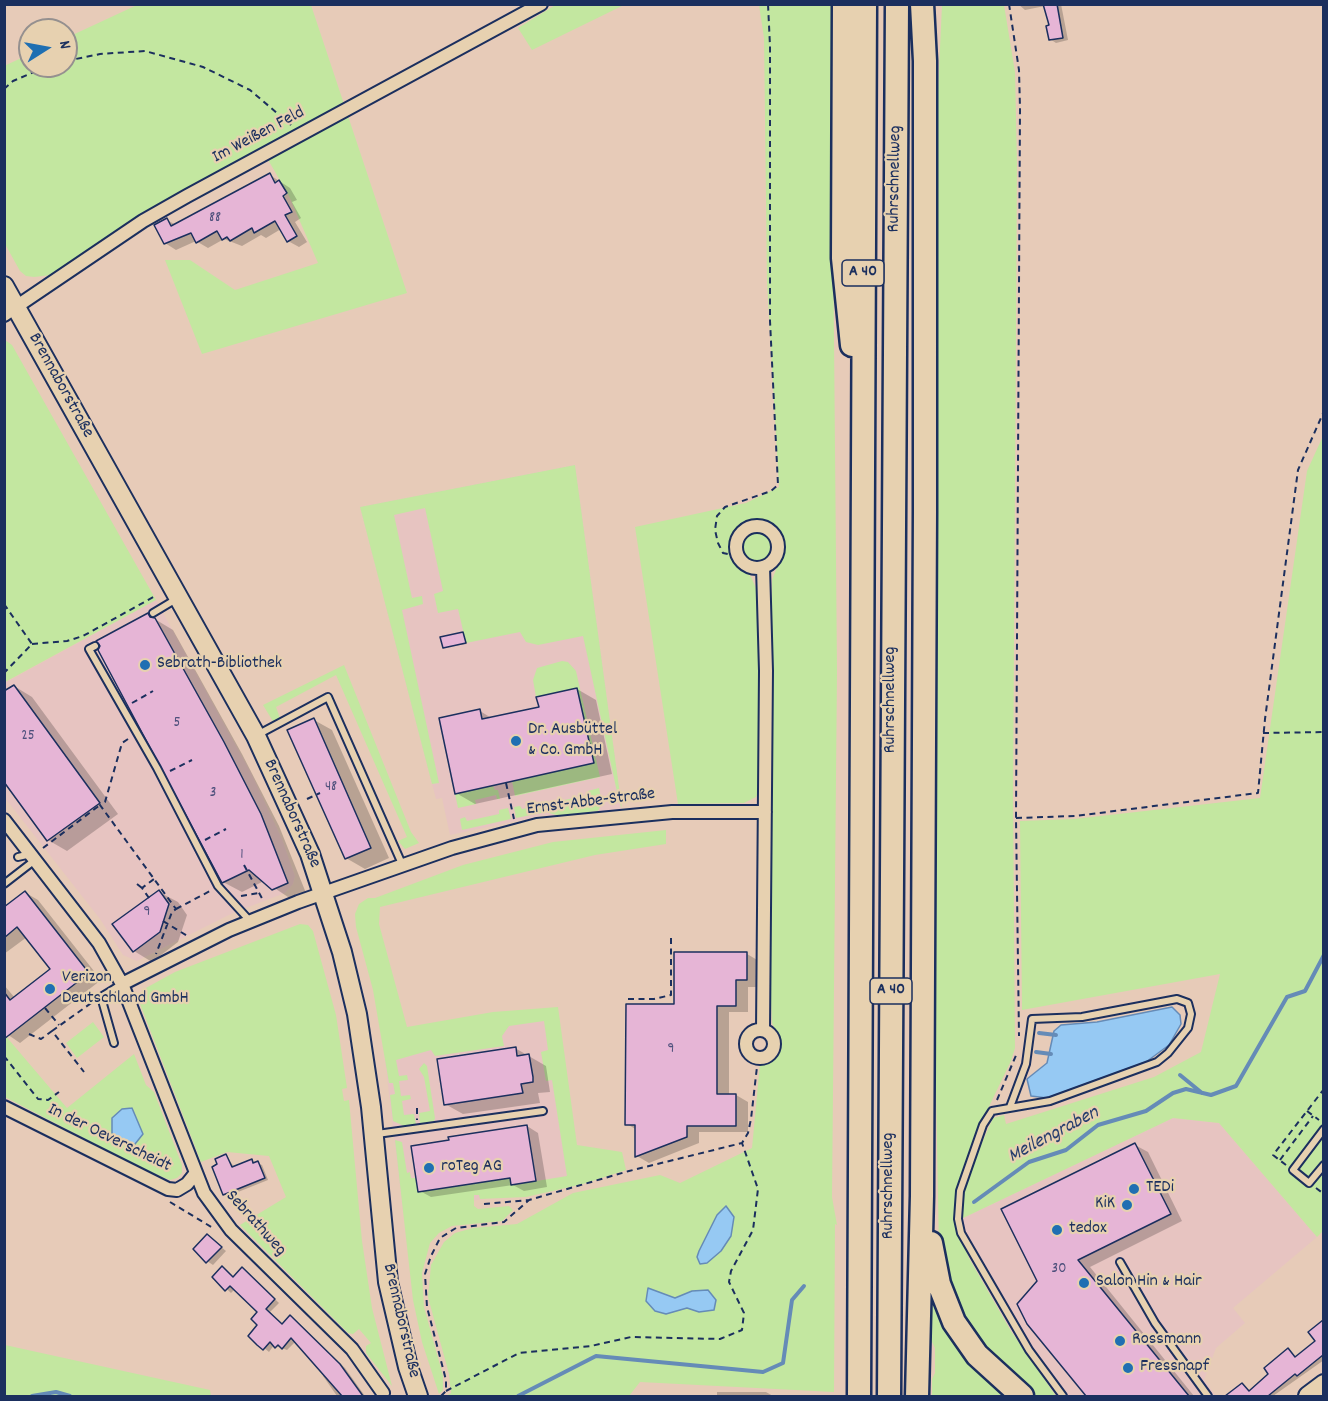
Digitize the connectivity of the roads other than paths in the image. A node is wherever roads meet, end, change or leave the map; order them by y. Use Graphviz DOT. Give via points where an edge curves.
graph roads {
  1 [pos="541,4"];
  2 [pos="844,4"];
  3 [pos="865,4"];
  4 [pos="897,4"];
  5 [pos="922,4"];
  6 [pos="931,4"];
  7 [pos="925,61"];
  8 [pos="4,286"];
  9 [pos="10,311"];
  10 [pos="863,417"];
  11 [pos="763,567"];
  12 [pos="179,598"];
  13 [pos="153,613"];
  14 [pos="92,647"];
  15 [pos="256,736"];
  16 [pos="765,812"];
  17 [pos="4,819"];
  18 [pos="33,856"];
  19 [pos="18,857"];
  20 [pos="402,864"];
  21 [pos="4,884"];
  22 [pos="324,892"];
  23 [pos="250,922"];
  24 [pos="122,984"];
  25 [pos="763,1030"];
  26 [pos="114,1043"];
  27 [pos="4,1107"];
  28 [pos="1010,1107"];
  29 [pos="543,1111"];
  30 [pos="1323,1130"];
  31 [pos="373,1134"];
  32 [pos="1323,1165"];
  33 [pos="195,1174"];
  34 [pos="922,1196"];
  35 [pos="1120,1262"];
  36 [pos="1323,1384"];
  37 [pos="383,1392"];
  38 [pos="418,1396"];
  39 [pos="859,1396"];
  40 [pos="889,1396"];
  41 [pos="917,1396"];
  42 [pos="1022,1396"];
  43 [pos="1063,1396"];
  44 [pos="1208,1396"];
  45 [pos="1308,1396"];
  1 -- 9 [label="street, Im Weißen Feld" via="152,216"];
  2 -- 10 [label="highway" via="843,258 848,323"];
  3 -- 10 [label="highway, Ruhrschnellweg / A 40"];
  4 -- 40 [label="highway, Ruhrschnellweg / A 40"];
  5 -- 7 [label="highway"];
  6 -- 7 [label="highway"];
  7 -- 34 [label="highway"];
  8 -- 9 [label="main road, Brennaborstraße"];
  9 -- 12 [label="main road, Brennaborstraße"];
  10 -- 39 [label="highway, Ruhrschnellweg / A 40"];
  11 -- 11 [label="street" via="776,556 777,544 772,533 762,527 751,527 741,534 736,545 738,556 746,565"];
  11 -- 16 [label="street"];
  12 -- 13 [label="lane"];
  12 -- 15 [label="main road, Brennaborstraße"];
  14 -- 23 [label="lane" via="218,886"];
  15 -- 20 [label="lane" via="328,697"];
  15 -- 22 [label="main road, Brennaborstraße" via="292,810"];
  16 -- 20 [label="street, Ernst-Abbe-Straße" via="672,812 537,825"];
  16 -- 25 [label="street"];
  17 -- 18 [label="street, Sebrathweg"];
  18 -- 19 [label="lane"];
  18 -- 21 [label="lane"];
  18 -- 24 [label="street, Sebrathweg" via="99,943"];
  20 -- 22 [label="street, Ernst-Abbe-Straße"];
  22 -- 23 [label="street"];
  22 -- 31 [label="main road, Brennaborstraße" via="357,1014"];
  23 -- 24 [label="street"];
  24 -- 26 [label="lane" via="101,997"];
  24 -- 33 [label="street, Sebrathweg"];
  25 -- 25 [label="street" via="751,1033 745,1044 750,1055 758,1058 766,1057 774,1047 773,1038"];
  27 -- 33 [label="street, In der Oeverscheidt" via="157,1185 177,1190"];
  28 -- 28 [label="lane" via="1050,1101 1157,1062 1188,1028 1188,1003 1177,999 1082,1017 1032,1018 1026,1064"];
  28 -- 43 [label="lane" via="992,1111 983,1125 960,1191 958,1219 961,1233 1029,1350"];
  29 -- 31 [label="lane"];
  30 -- 32 [label="lane" via="1293,1170 1310,1183"];
  31 -- 38 [label="main road, Brennaborstraße" via="388,1282"];
  33 -- 37 [label="street, Sebrathweg" via="231,1230 352,1348"];
  34 -- 41 [label="highway"];
  34 -- 42 [label="highway" via="935,1270 954,1322 977,1355"];
  35 -- 44 [label="lane" via="1155,1323"];
  36 -- 45 [label="main road"];
}
